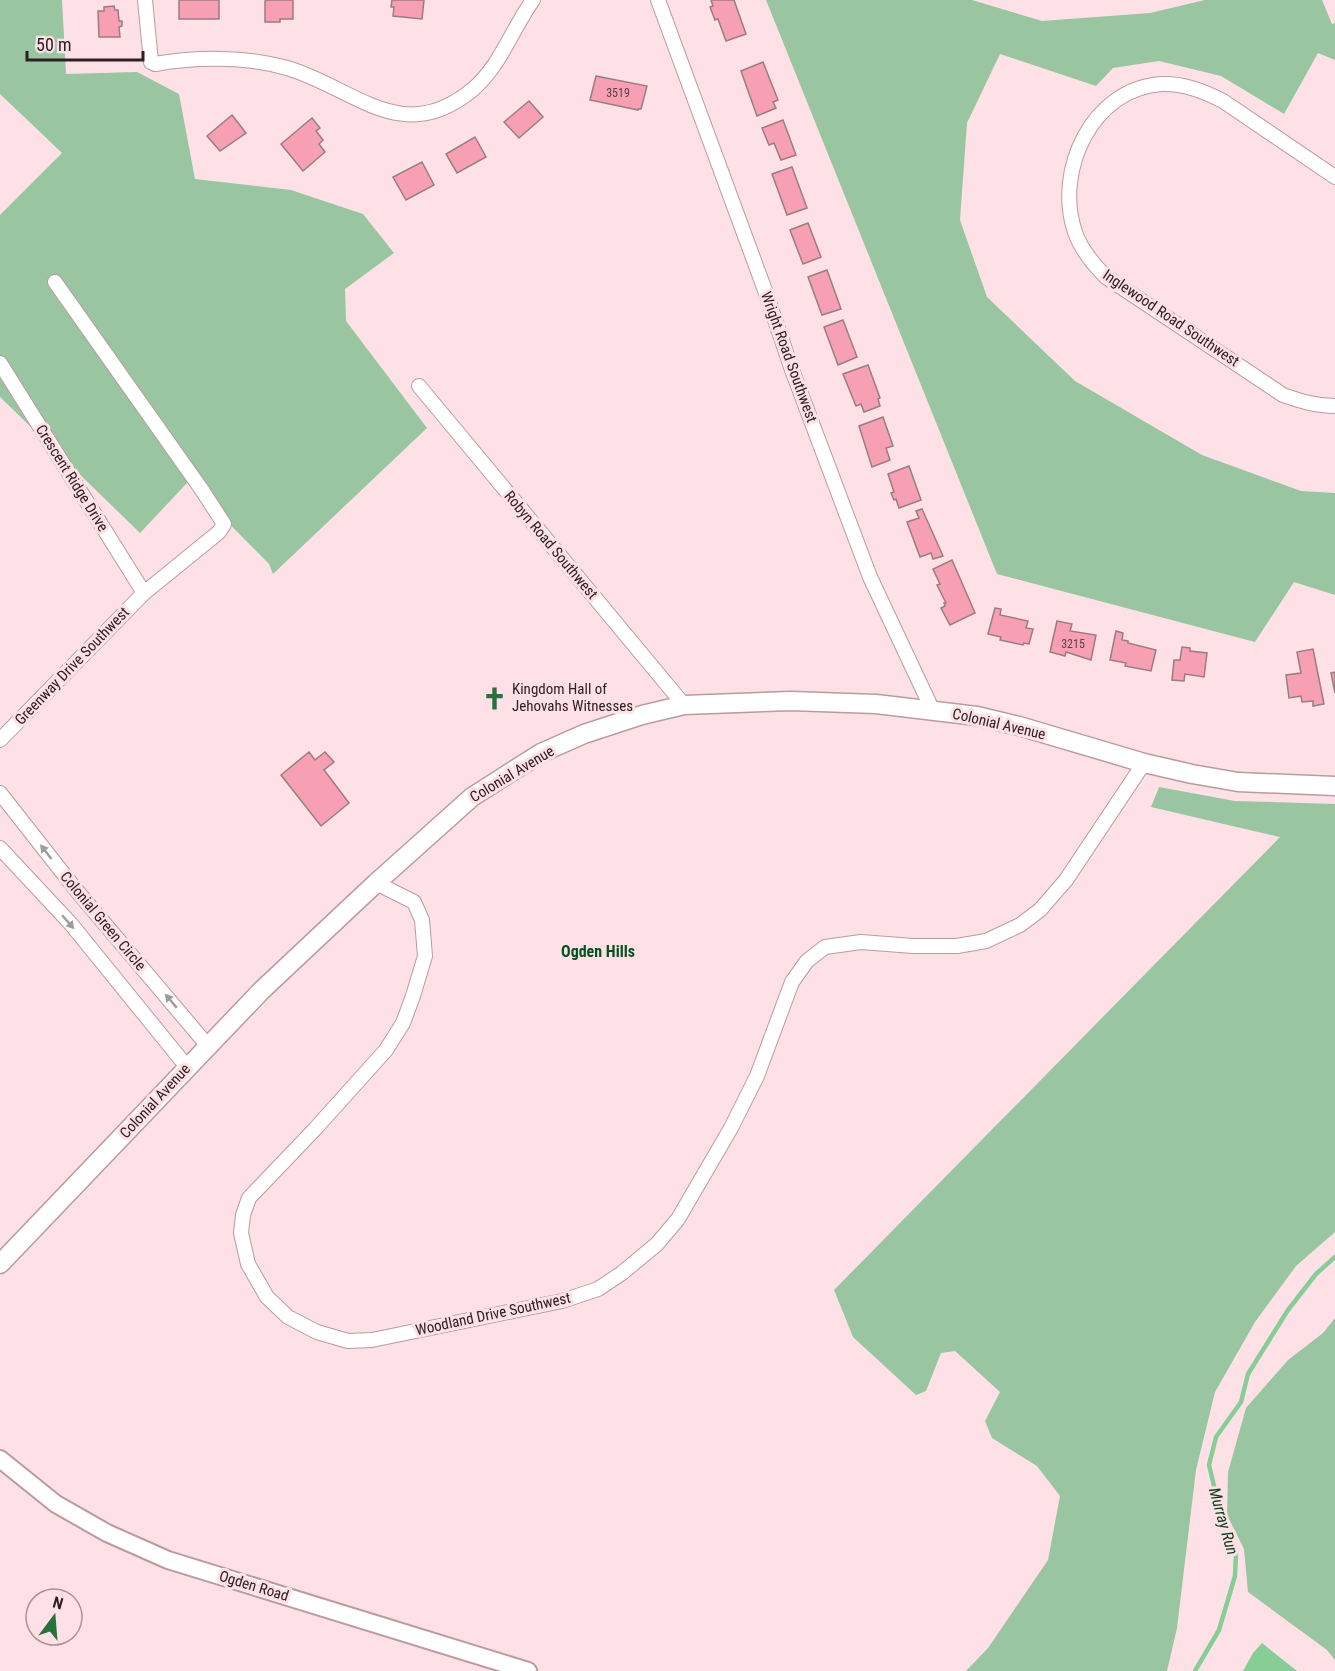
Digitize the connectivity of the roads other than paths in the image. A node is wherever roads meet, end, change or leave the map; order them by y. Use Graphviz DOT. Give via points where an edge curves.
graph roads {
  1 [pos="145,0"];
  2 [pos="533,0"];
  3 [pos="658,0"];
  4 [pos="1335,177"];
  5 [pos="55,282"];
  6 [pos="0,363"];
  7 [pos="419,386"];
  8 [pos="1335,405"];
  9 [pos="144,593"];
  10 [pos="684,705"];
  11 [pos="932,710"];
  12 [pos="0,740"];
  13 [pos="1144,764"];
  14 [pos="1335,786"];
  15 [pos="0,794"];
  16 [pos="0,848"];
  17 [pos="376,883"];
  18 [pos="208,1046"];
  19 [pos="187,1067"];
  20 [pos="0,1264"];
  21 [pos="0,1459"];
  22 [pos="528,1671"];
  1 -- 2 [label="street" via="151,62 155,64 204,58 264,63 305,74 365,104 403,115 441,109 474,89"];
  3 -- 11 [label="street, Wright Road Southwest" via="866,566"];
  4 -- 8 [label="street, Inglewood Road Southwest" via="1223,100 1206,92 1167,84 1143,87 1108,107 1084,136 1075,155 1069,191 1075,233 1106,277 1283,395 1322,406"];
  5 -- 9 [label="street, Greenway Drive Southwest" via="224,524"];
  6 -- 9 [label="street, Crescent Ridge Drive"];
  7 -- 10 [label="street, Robyn Road Southwest"];
  9 -- 12 [label="street, Greenway Drive Southwest"];
  10 -- 11 [label="main road, Colonial Avenue" via="791,701"];
  10 -- 17 [label="main road, Colonial Avenue" via="613,724 541,753 472,797"];
  11 -- 13 [label="main road, Colonial Avenue" via="1019,726"];
  13 -- 14 [label="main road, Colonial Avenue" via="1238,782"];
  13 -- 17 [label="street, Woodland Drive Southwest" via="1066,880 1040,910 1020,925 986,941 957,946 861,942 825,947 807,961 792,982 757,1076 678,1219 657,1244 622,1273 598,1289 562,1301 372,1340 348,1341 317,1332 288,1317 267,1297 248,1264 241,1233 249,1198 386,1050 403,1023 425,956 422,920 414,902"];
  18 -- 15 [label="street, Colonial Green Circle, one-way"];
  16 -- 19 [label="street, Colonial Green Circle, one-way" via="71,924"];
  17 -- 18 [label="main road, Colonial Avenue"];
  18 -- 19 [label="main road, Colonial Avenue"];
  19 -- 20 [label="main road, Colonial Avenue"];
  21 -- 22 [label="street, Ogden Road" via="56,1504 107,1533 168,1560"];
}
